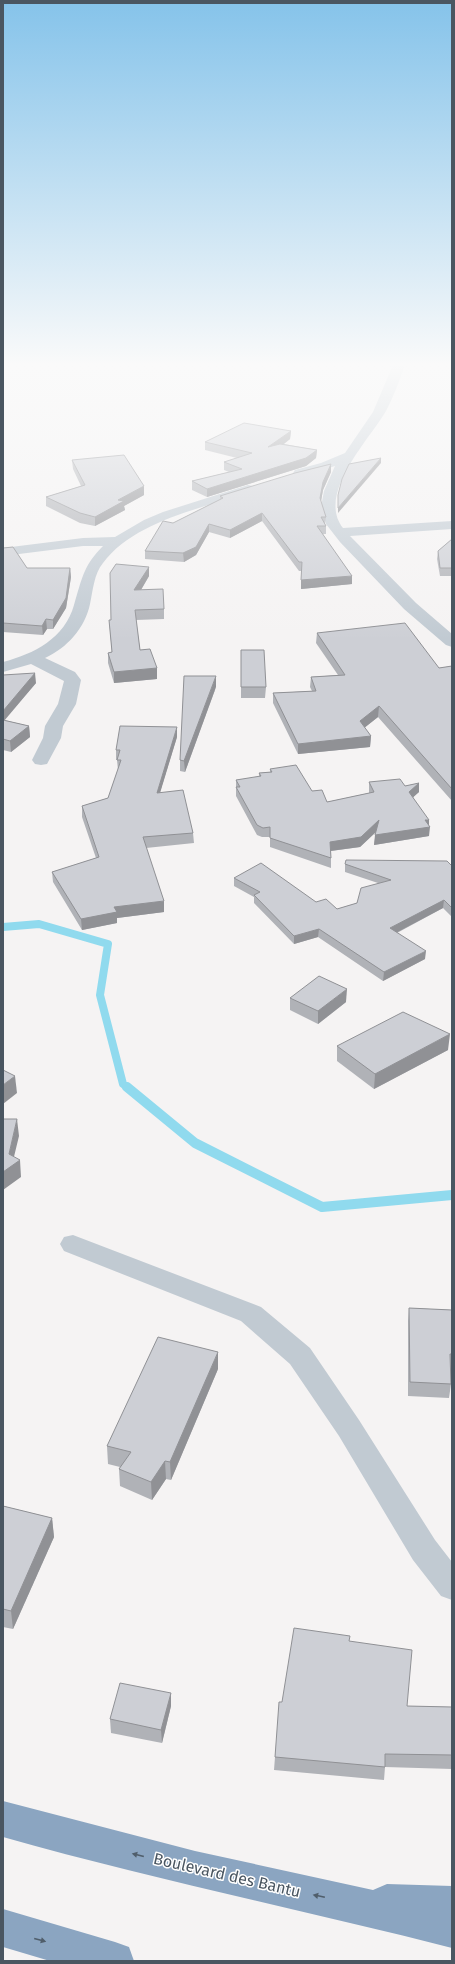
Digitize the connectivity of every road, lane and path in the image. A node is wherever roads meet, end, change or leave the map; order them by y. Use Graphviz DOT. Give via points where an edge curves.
graph roads {
  1 [pos="348,456"];
  2 [pos="347,457"];
  3 [pos="335,482"];
  4 [pos="262,484"];
  5 [pos="452,525"];
  6 [pos="340,532"];
  7 [pos="119,541"];
  8 [pos="3,552"];
  9 [pos="452,642"];
  10 [pos="31,658"];
  11 [pos="3,667"];
  12 [pos="41,760"];
  13 [pos="73,1244"];
  14 [pos="452,1586"];
  15 [pos="3,1819"];
  16 [pos="348,1902"];
  17 [pos="452,1905"];
  18 [pos="3,1928"];
  19 [pos="452,1929"];
  20 [pos="115,1961"];
  1 -- 3 [label="street"];
  2 -- 3 [label="street" via="326,466 294,475 309,471 325,473"];
  3 -- 6 [label="street" via="328,507 333,524"];
  4 -- 7 [label="street" via="175,512"];
  5 -- 6 [label="street"];
  6 -- 9 [label="street" via="410,606"];
  7 -- 8 [label="street" via="83,542"];
  7 -- 10 [label="street" via="92,569 76,623 59,642"];
  10 -- 11 [label="street"];
  10 -- 12 [label="street" via="73,680 67,704 54,726 52,738"];
  13 -- 14 [label="street" via="251,1314 300,1356 349,1428 424,1550"];
  16 -- 15 [label="highway, Boulevard des Bantu, one-way" via="195,1870"];
  16 -- 17 [label="highway"];
  16 -- 19 [label="highway, Boulevard des Bantu"];
  18 -- 20 [label="highway, one-way"];
}
